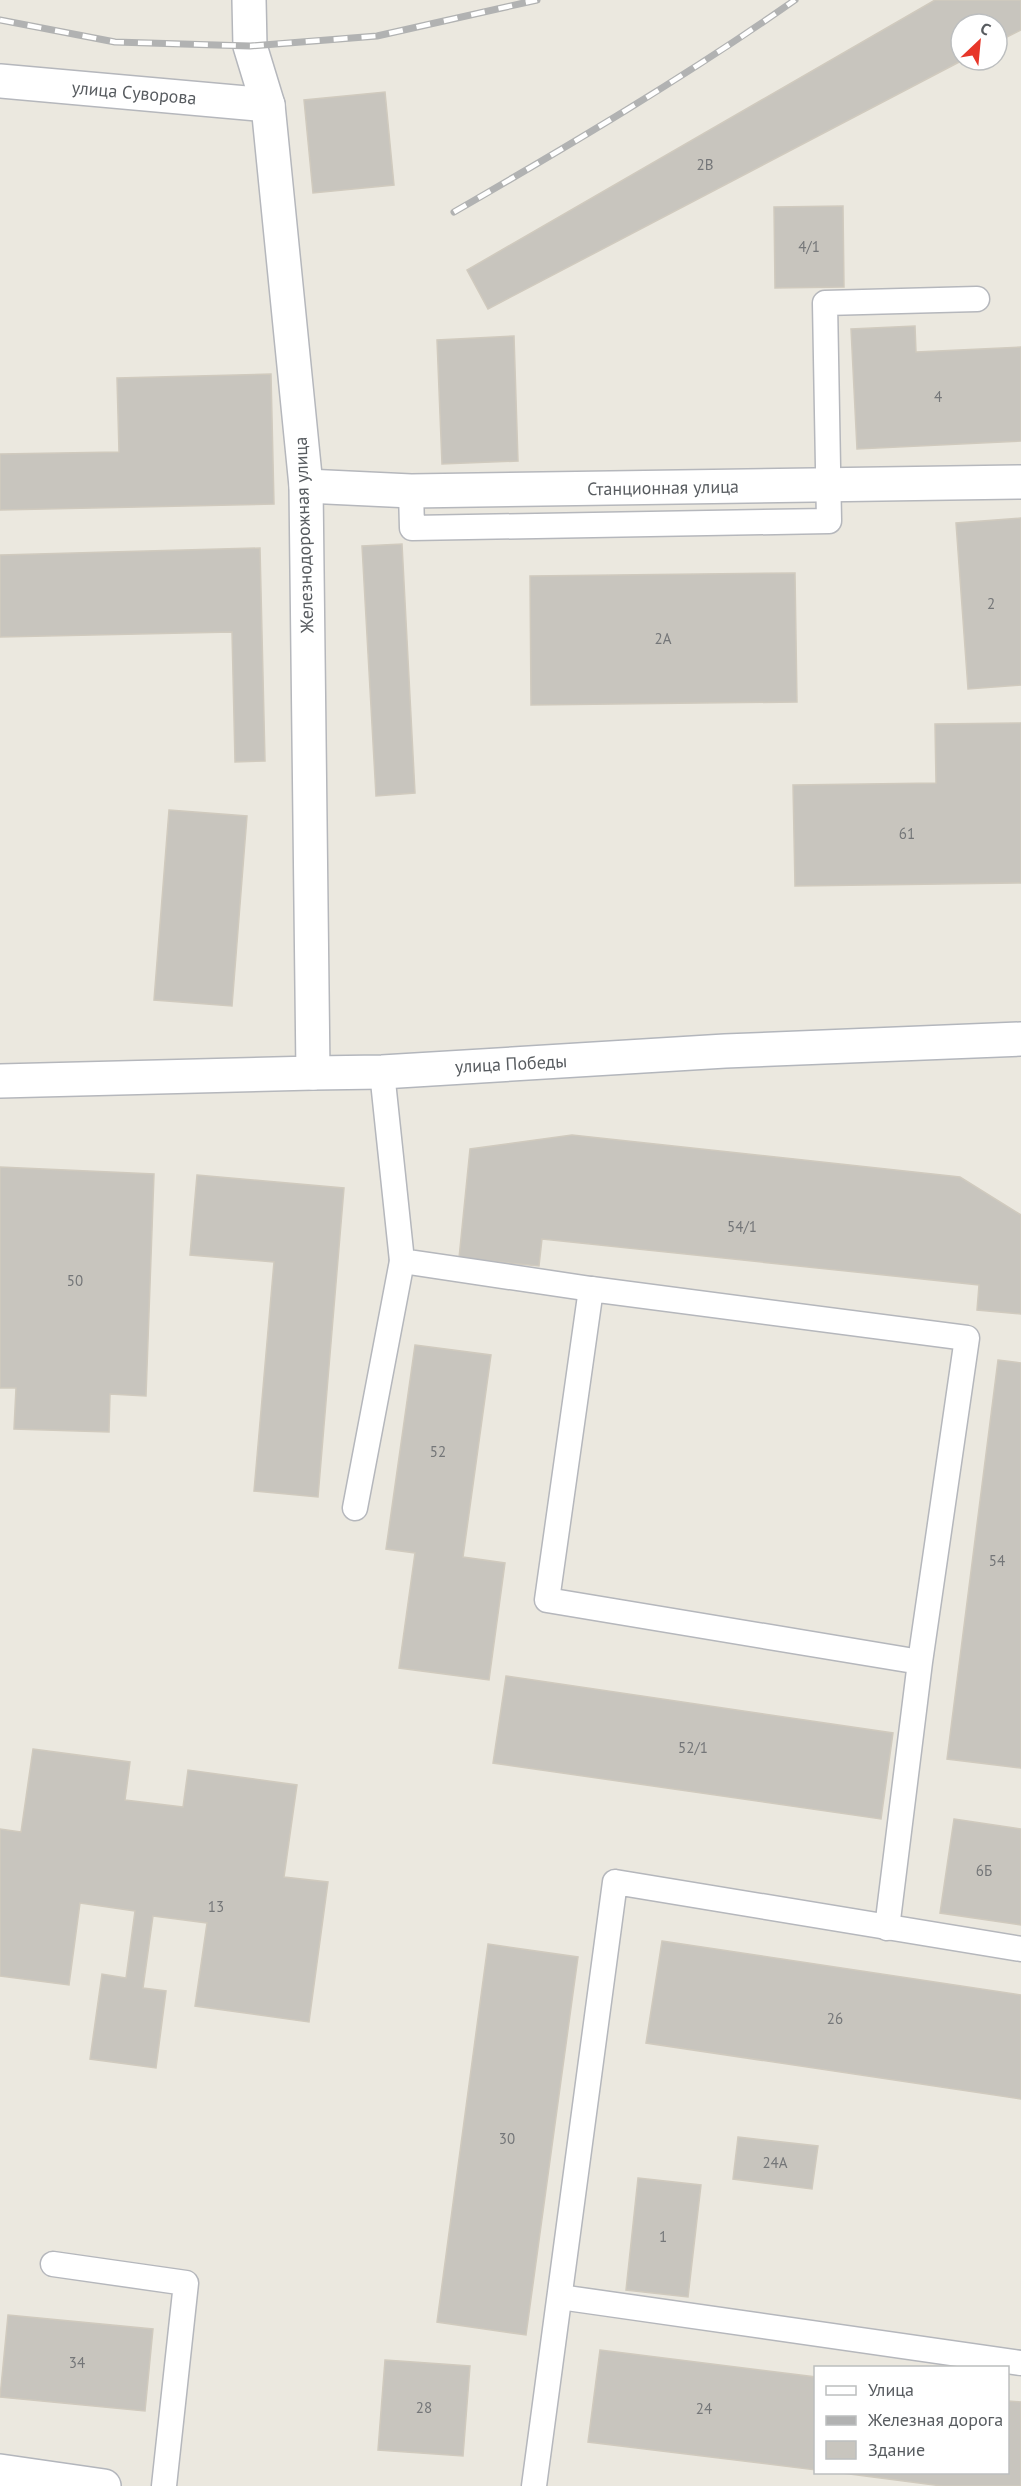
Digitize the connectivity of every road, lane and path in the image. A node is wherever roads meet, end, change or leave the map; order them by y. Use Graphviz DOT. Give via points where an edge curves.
graph roads {
  1 [pos="249,0"];
  2 [pos="0,81"];
  3 [pos="268,105"];
  4 [pos="977,299"];
  5 [pos="1021,482"];
  6 [pos="306,486"];
  7 [pos="828,486"];
  8 [pos="1021,1039"];
  9 [pos="382,1072"];
  10 [pos="313,1073"];
  11 [pos="0,1081"];
  12 [pos="402,1260"];
  13 [pos="591,1289"];
  14 [pos="356,1508"];
  15 [pos="920,1662"];
  16 [pos="887,1928"];
  17 [pos="1021,1949"];
  18 [pos="54,2264"];
  19 [pos="560,2296"];
  20 [pos="1021,2363"];
  21 [pos="0,2471"];
  22 [pos="104,2486"];
  23 [pos="164,2486"];
  24 [pos="534,2486"];
  1 -- 3 [label="street, Железнодорожная улица" via="250,46"];
  2 -- 3 [label="street, улица Суворова"];
  3 -- 6 [label="street, Железнодорожная улица"];
  4 -- 7 [label="lane" via="825,303"];
  5 -- 7 [label="street, Станционная улица"];
  6 -- 7 [label="street, Станционная улица" via="411,491"];
  6 -- 10 [label="street, Железнодорожная улица"];
  8 -- 9 [label="street, улица Победы" via="725,1051"];
  9 -- 10 [label="street, улица Победы"];
  9 -- 12 [label="lane"];
  10 -- 11 [label="street, улица Победы"];
  12 -- 13 [label="lane"];
  12 -- 14 [label="lane"];
  13 -- 15 [label="lane" via="547,1600"];
  13 -- 15 [label="lane" via="967,1338"];
  15 -- 16 [label="lane"];
  16 -- 17 [label="lane"];
  16 -- 19 [label="lane" via="615,1882"];
  18 -- 23 [label="lane" via="186,2283"];
  19 -- 20 [label="lane"];
  19 -- 24 [label="lane"];
  21 -- 22 [label="street"];
}
